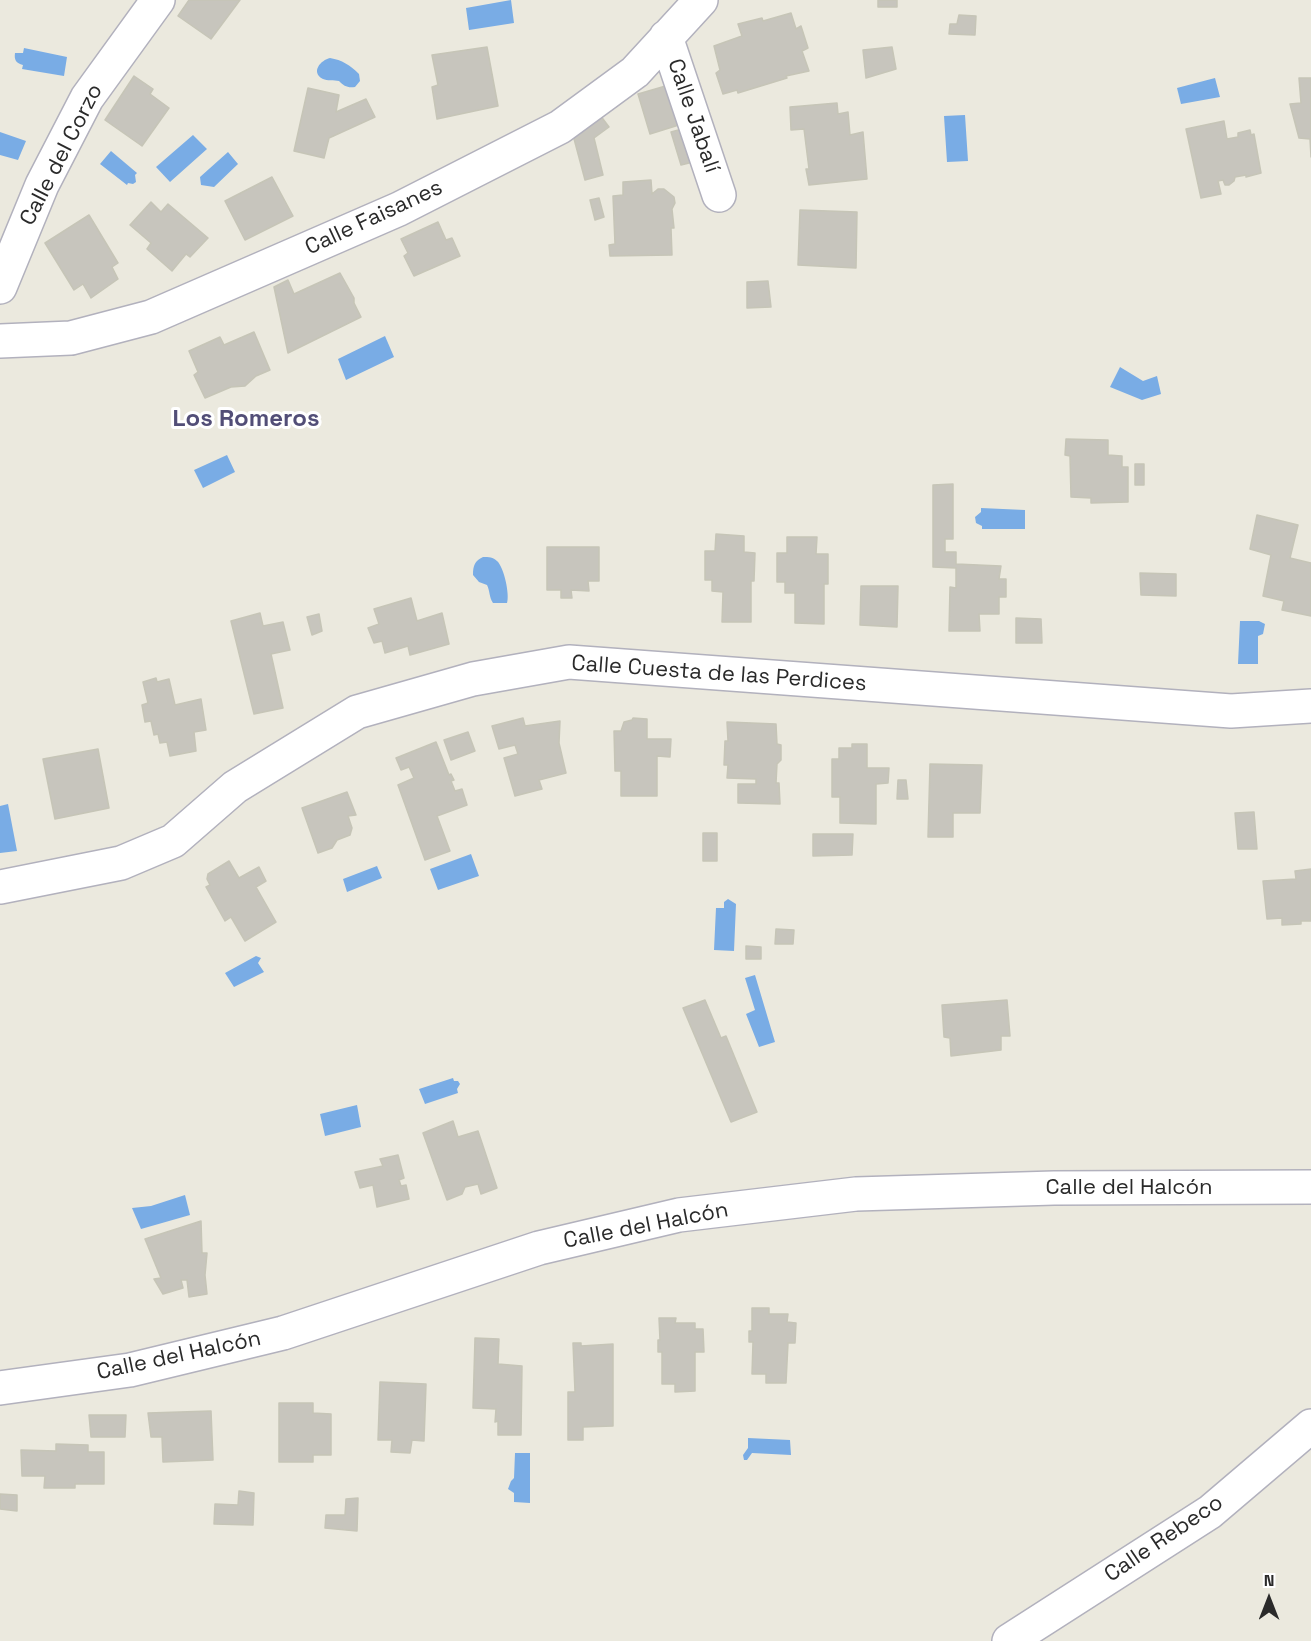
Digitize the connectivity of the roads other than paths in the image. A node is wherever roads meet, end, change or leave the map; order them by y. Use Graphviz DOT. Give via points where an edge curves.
graph roads {
  1 [pos="158,0"];
  2 [pos="701,0"];
  3 [pos="666,37"];
  4 [pos="719,195"];
  5 [pos="0,287"];
  6 [pos="0,341"];
  7 [pos="1311,706"];
  8 [pos="0,887"];
  9 [pos="1311,1187"];
  10 [pos="0,1388"];
  11 [pos="1311,1426"];
  12 [pos="1009,1641"];
  1 -- 5 [label="street, Calle del Corzo" via="87,98 42,185"];
  2 -- 3 [label="street, Calle Faisanes"];
  3 -- 4 [label="street, Calle Jabalí"];
  3 -- 6 [label="street, Calle Faisanes" via="635,72 560,127 399,209 151,317 71,338"];
  7 -- 8 [label="street, Calle Cuesta de las Perdices" via="1231,711 569,662 473,679 357,712 235,787 173,841 121,863"];
  9 -- 10 [label="street, Calle del Halcón" via="855,1194 679,1215 539,1248 283,1333 130,1370"];
  11 -- 12 [label="street, Calle Rebeco" via="1210,1512"];
}
